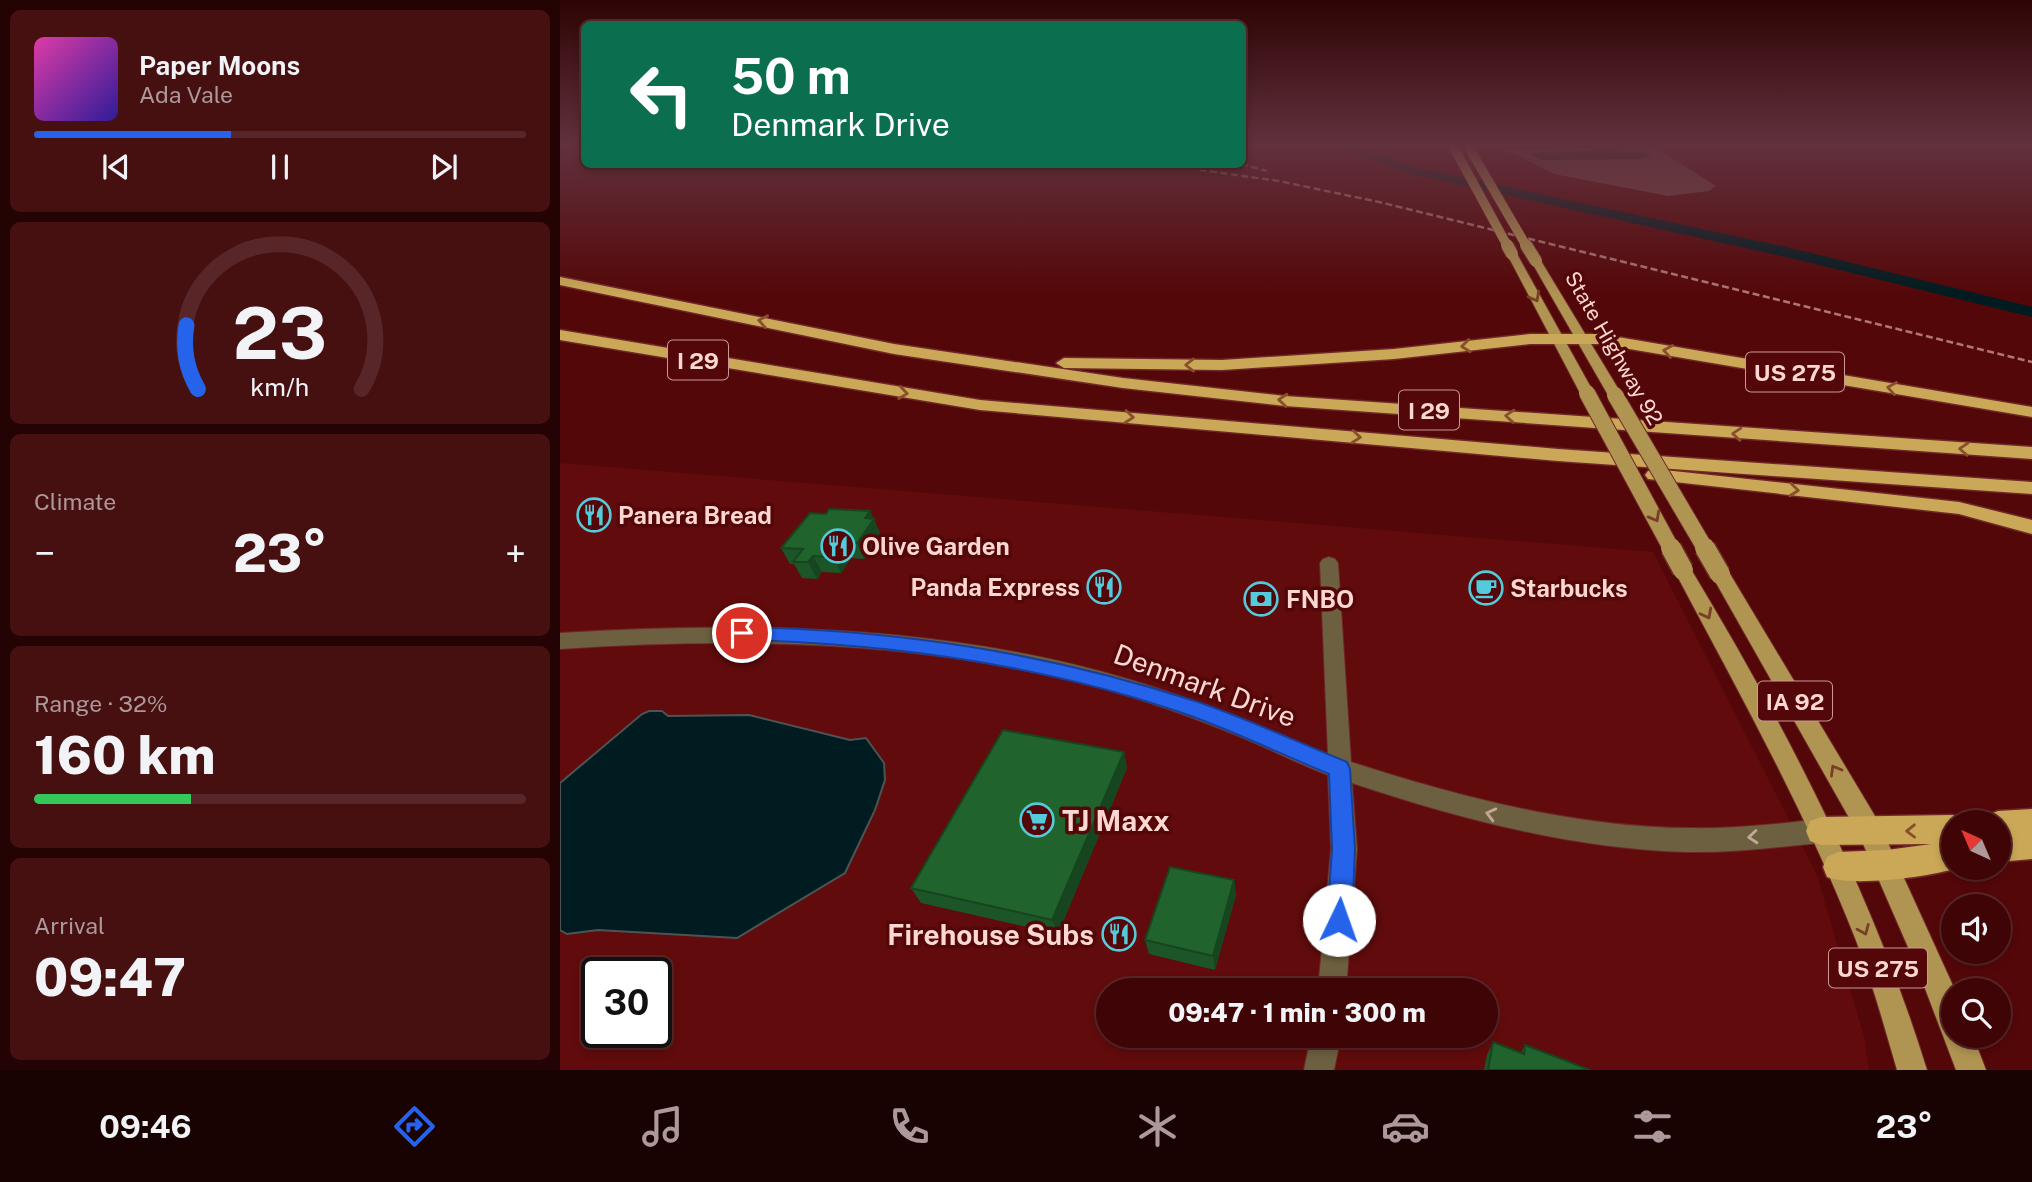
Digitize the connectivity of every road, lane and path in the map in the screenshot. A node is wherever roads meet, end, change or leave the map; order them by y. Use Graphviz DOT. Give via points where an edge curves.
graph roads {
  1 [pos="1480,196"];
  2 [pos="1498,196"];
  3 [pos="560,281"];
  4 [pos="560,335"];
  5 [pos="830,335"];
  6 [pos="1558,339"];
  7 [pos="1582,339"];
  8 [pos="560,348"];
  9 [pos="836,383"];
  10 [pos="2032,412"];
  11 [pos="2032,453"];
  12 [pos="1558,454"];
  13 [pos="2032,488"];
  14 [pos="2032,527"];
  15 [pos="1329,563"];
  16 [pos="560,641"];
  17 [pos="1339,769"];
  18 [pos="2032,822"];
  19 [pos="2011,824"];
  20 [pos="1869,829"];
  21 [pos="1941,830"];
  22 [pos="1821,831"];
  23 [pos="2032,845"];
  24 [pos="2011,847"];
  25 [pos="1941,857"];
  26 [pos="1887,865"];
  27 [pos="1838,867"];
  28 [pos="1334,978"];
  29 [pos="1941,994"];
  30 [pos="1324,1048"];
  31 [pos="1963,1048"];
  32 [pos="1319,1070"];
  33 [pos="1912,1070"];
  34 [pos="1971,1070"];
  1 -- 6 [label="main road, State Highway 92, one-way, bridge"];
  2 -- 7 [label="main road, State Highway 92 / IA 92, bridge"];
  5 -- 3 [label="highway, I 29, one-way"];
  4 -- 9 [label="highway, I 29"];
  6 -- 5 [label="highway, one-way" via="1305,361 1154,365 1054,363"];
  11 -- 5 [label="highway, I 29, one-way" via="1285,401 1002,367"];
  6 -- 7 [label="highway, US 275"];
  6 -- 22 [label="main road, State Highway 92 / US 275, one-way, bridge"];
  10 -- 7 [label="highway, US 275, one-way"];
  20 -- 7 [label="main road, State Highway 92 / IA 92, one-way, bridge"];
  8 -- 9 [label="highway" via="751,381"];
  9 -- 12 [label="highway, I 29, one-way" via="980,405"];
  12 -- 13 [label="highway, I 29"];
  12 -- 14 [label="highway, one-way" via="1603,469 1959,508"];
  15 -- 17 [label="street"];
  16 -- 17 [label="street, Denmark Drive" via="770,633 961,650 1054,668 1147,694"];
  22 -- 17 [label="street, Denmark Drive, one-way" via="1668,839 1558,827 1454,805"];
  17 -- 28 [label="street" via="1343,849"];
  18 -- 19 [label="highway"];
  21 -- 20 [label="highway, one-way"];
  20 -- 22 [label="highway"];
  20 -- 26 [label="main road, IA 92"];
  22 -- 27 [label="main road, US 275"];
  23 -- 24 [label="highway"];
  25 -- 26 [label="highway"];
  26 -- 27 [label="highway"];
  26 -- 29 [label="main road, US 275"];
  27 -- 33 [label="main road, US 275, one-way" via="1869,940"];
  30 -- 32 [label="street"];
  31 -- 34 [label="main road"];
}
